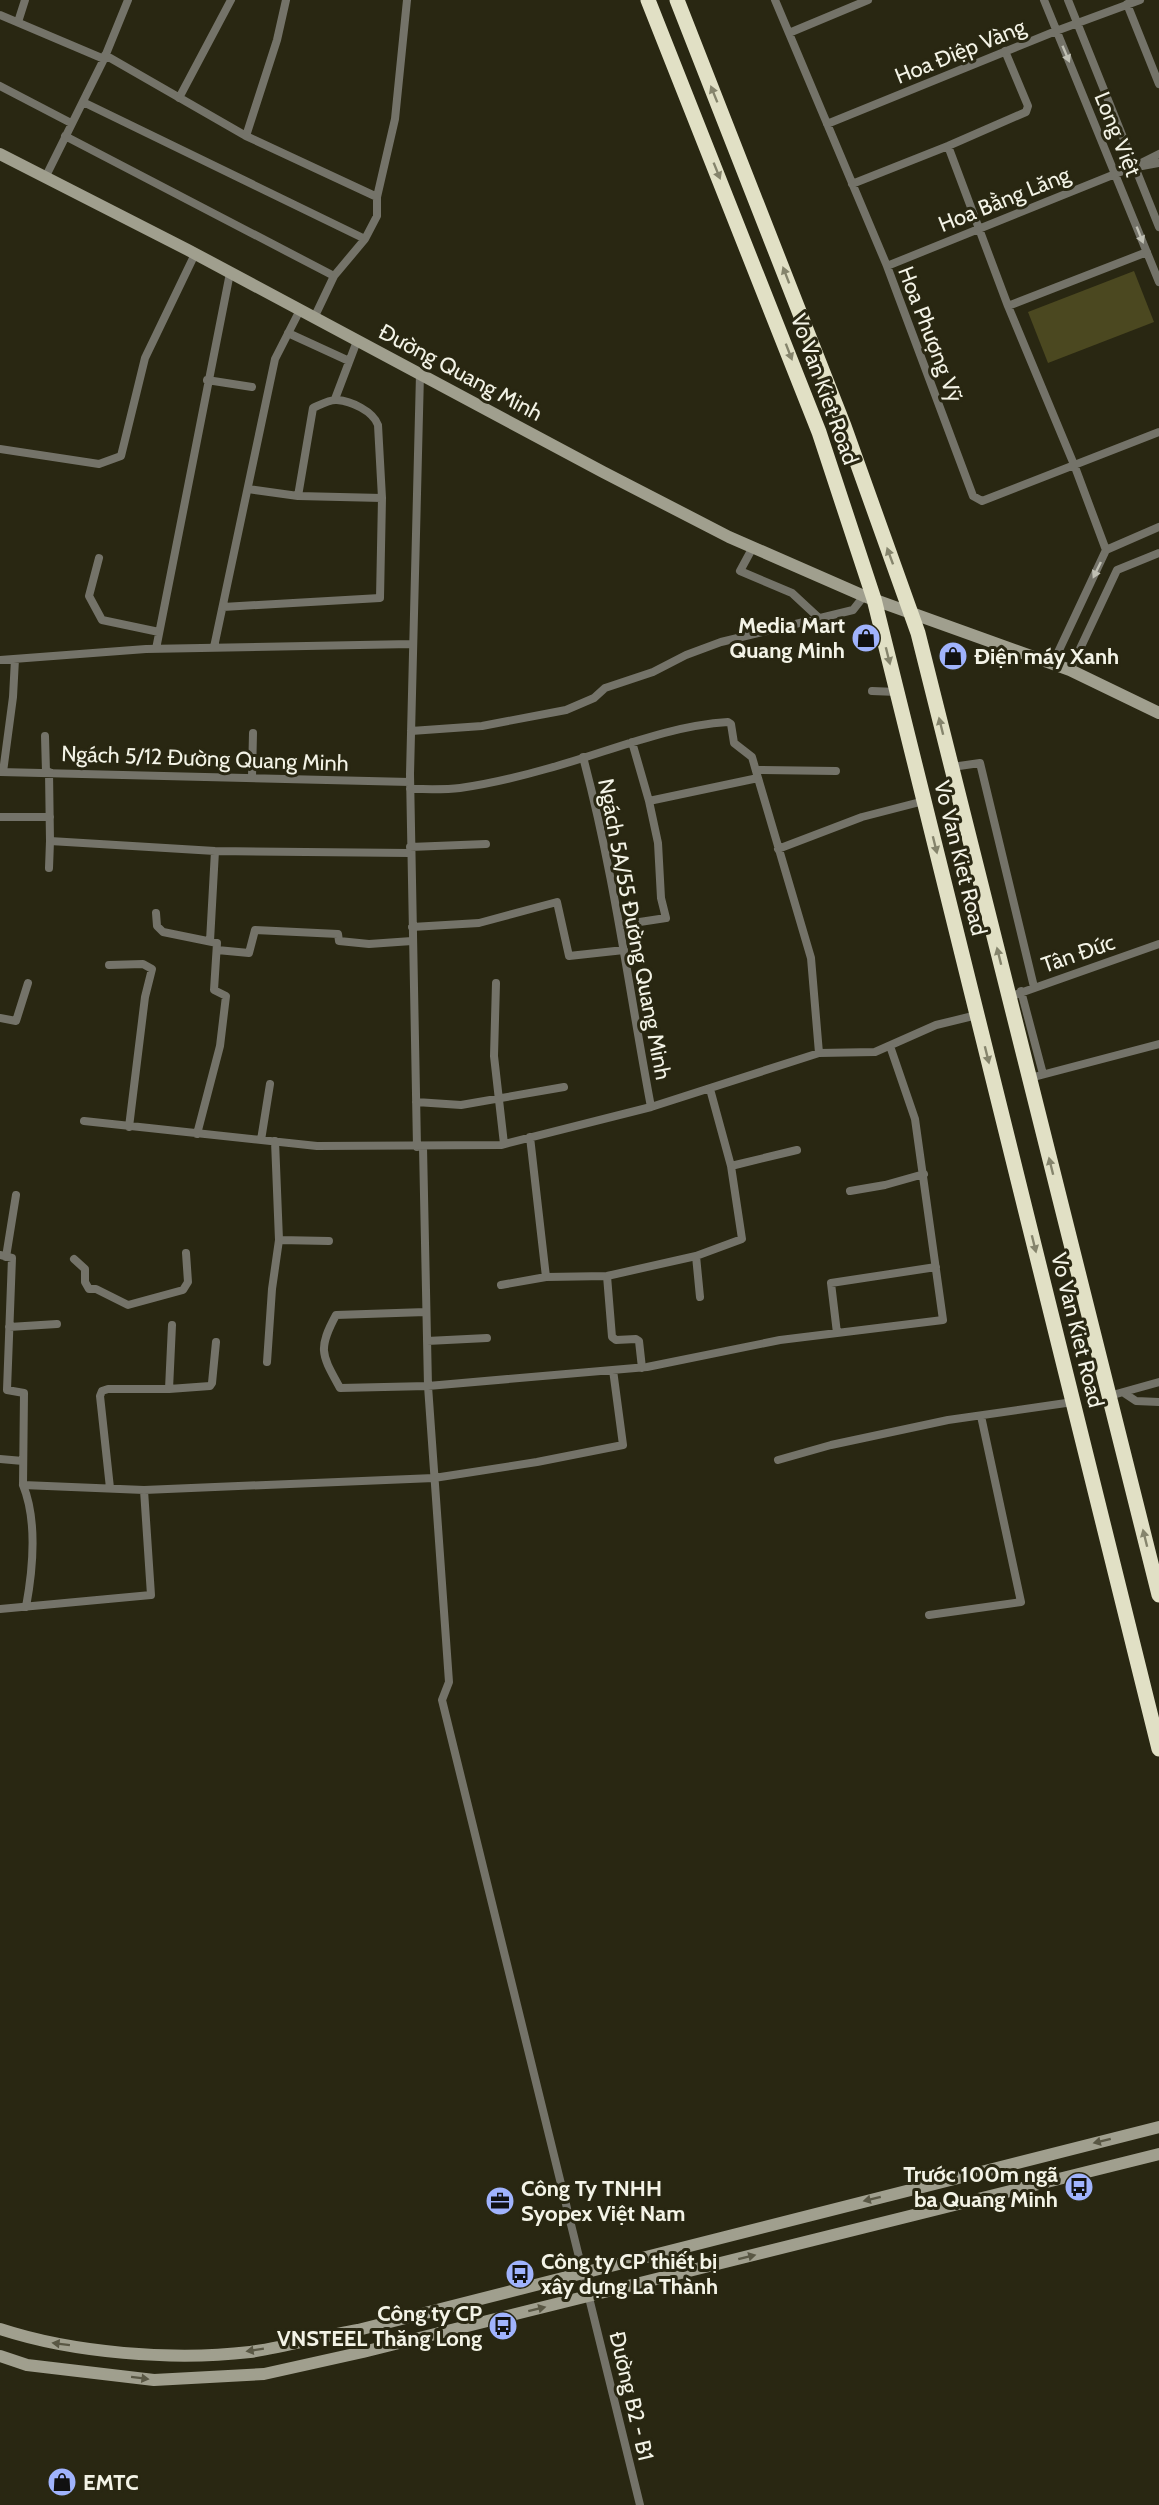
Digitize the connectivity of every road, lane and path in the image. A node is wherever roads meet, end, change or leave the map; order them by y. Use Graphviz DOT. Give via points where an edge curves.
graph roads {
  1 [pos="26,0"];
  2 [pos="128,0"];
  3 [pos="231,0"];
  4 [pos="286,0"];
  5 [pos="407,0"];
  6 [pos="648,0"];
  7 [pos="676,0"];
  8 [pos="775,0"];
  9 [pos="868,0"];
  10 [pos="1044,0"];
  11 [pos="1068,0"];
  12 [pos="1140,0"];
  13 [pos="1127,4"];
  14 [pos="0,15"];
  15 [pos="18,22"];
  16 [pos="1078,23"];
  17 [pos="1056,31"];
  18 [pos="789,33"];
  19 [pos="1005,51"];
  20 [pos="104,57"];
  21 [pos="1159,84"];
  22 [pos="0,86"];
  23 [pos="178,98"];
  24 [pos="83,102"];
  25 [pos="71,123"];
  26 [pos="827,124"];
  27 [pos="65,136"];
  28 [pos="246,136"];
  29 [pos="948,146"];
  30 [pos="0,154"];
  31 [pos="1159,154"];
  32 [pos="1159,164"];
  33 [pos="1136,166"];
  34 [pos="1116,174"];
  35 [pos="45,178"];
  36 [pos="852,184"];
  37 [pos="377,197"];
  38 [pos="1159,227"];
  39 [pos="980,228"];
  40 [pos="365,239"];
  41 [pos="1147,252"];
  42 [pos="195,254"];
  43 [pos="887,266"];
  44 [pos="230,273"];
  45 [pos="334,276"];
  46 [pos="1159,282"];
  47 [pos="1008,306"];
  48 [pos="300,310"];
  49 [pos="314,318"];
  50 [pos="288,333"];
  51 [pos="357,341"];
  52 [pos="349,361"];
  53 [pos="420,374"];
  54 [pos="207,380"];
  55 [pos="252,387"];
  56 [pos="335,399"];
  57 [pos="1159,432"];
  58 [pos="0,449"];
  59 [pos="1075,467"];
  60 [pos="248,489"];
  61 [pos="298,496"];
  62 [pos="382,498"];
  63 [pos="1159,527"];
  64 [pos="753,547"];
  65 [pos="1107,550"];
  66 [pos="1159,553"];
  67 [pos="99,558"];
  68 [pos="869,598"];
  69 [pos="223,607"];
  70 [pos="910,611"];
  71 [pos="820,619"];
  72 [pos="159,632"];
  73 [pos="412,644"];
  74 [pos="214,647"];
  75 [pos="156,649"];
  76 [pos="15,659"];
  77 [pos="0,660"];
  78 [pos="1053,663"];
  79 [pos="1070,670"];
  80 [pos="872,691"];
  81 [pos="897,692"];
  82 [pos="1159,713"];
  83 [pos="411,731"];
  84 [pos="253,733"];
  85 [pos="45,736"];
  86 [pos="632,742"];
  87 [pos="583,757"];
  88 [pos="952,767"];
  89 [pos="836,771"];
  90 [pos="1,772"];
  91 [pos="48,772"];
  92 [pos="758,774"];
  93 [pos="252,777"];
  94 [pos="410,786"];
  95 [pos="649,801"];
  96 [pos="924,801"];
  97 [pos="50,816"];
  98 [pos="0,817"];
  99 [pos="50,841"];
  100 [pos="486,844"];
  101 [pos="778,849"];
  102 [pos="410,850"];
  103 [pos="215,851"];
  104 [pos="49,868"];
  105 [pos="156,913"];
  106 [pos="620,925"];
  107 [pos="412,927"];
  108 [pos="210,941"];
  109 [pos="412,941"];
  110 [pos="1159,944"];
  111 [pos="217,950"];
  112 [pos="624,950"];
  113 [pos="109,965"];
  114 [pos="28,983"];
  115 [pos="496,983"];
  116 [pos="1034,987"];
  117 [pos="1015,994"];
  118 [pos="977,1015"];
  119 [pos="0,1018"];
  120 [pos="1159,1044"];
  121 [pos="890,1046"];
  122 [pos="819,1053"];
  123 [pos="1036,1076"];
  124 [pos="270,1084"];
  125 [pos="564,1087"];
  126 [pos="710,1089"];
  127 [pos="497,1099"];
  128 [pos="416,1102"];
  129 [pos="651,1107"];
  130 [pos="84,1121"];
  131 [pos="129,1127"];
  132 [pos="197,1134"];
  133 [pos="530,1137"];
  134 [pos="261,1140"];
  135 [pos="275,1141"];
  136 [pos="504,1144"];
  137 [pos="420,1147"];
  138 [pos="797,1150"];
  139 [pos="730,1166"];
  140 [pos="924,1174"];
  141 [pos="850,1191"];
  142 [pos="16,1195"];
  143 [pos="279,1240"];
  144 [pos="329,1241"];
  145 [pos="186,1253"];
  146 [pos="3,1256"];
  147 [pos="696,1256"];
  148 [pos="74,1259"];
  149 [pos="936,1267"];
  150 [pos="607,1276"];
  151 [pos="546,1277"];
  152 [pos="501,1285"];
  153 [pos="700,1297"];
  154 [pos="426,1312"];
  155 [pos="57,1324"];
  156 [pos="172,1325"];
  157 [pos="9,1327"];
  158 [pos="837,1333"];
  159 [pos="487,1338"];
  160 [pos="427,1341"];
  161 [pos="216,1342"];
  162 [pos="267,1362"];
  163 [pos="4,1364"];
  164 [pos="642,1368"];
  165 [pos="613,1370"];
  166 [pos="1159,1382"];
  167 [pos="428,1386"];
  168 [pos="169,1389"];
  169 [pos="1116,1395"];
  170 [pos="1073,1402"];
  171 [pos="1159,1402"];
  172 [pos="981,1416"];
  173 [pos="0,1459"];
  174 [pos="778,1460"];
  175 [pos="23,1461"];
  176 [pos="434,1478"];
  177 [pos="23,1485"];
  178 [pos="110,1488"];
  179 [pos="144,1490"];
  180 [pos="1159,1595"];
  181 [pos="26,1607"];
  182 [pos="0,1609"];
  183 [pos="929,1615"];
  184 [pos="1159,1749"];
  185 [pos="1159,2127"];
  186 [pos="1159,2154"];
  187 [pos="583,2273"];
  188 [pos="589,2295"];
  189 [pos="0,2330"];
  190 [pos="0,2356"];
  191 [pos="640,2505"];
  1 -- 15 [label="street"];
  2 -- 20 [label="street"];
  3 -- 23 [label="street"];
  4 -- 28 [label="street"];
  5 -- 37 [label="street" via="395,119"];
  6 -- 68 [label="highway, Vo Van Kiet Road, one-way" via="819,432"];
  70 -- 7 [label="highway, Vo Van Kiet Road, one-way" via="844,426"];
  8 -- 18 [label="street, Hoa Phượng Vỹ"];
  9 -- 18 [label="street"];
  10 -- 17 [label="street, Long Việt"];
  11 -- 16 [label="street, Long Việt"];
  12 -- 13 [label="street, Hoa Điệp Vàng"];
  13 -- 16 [label="street, Hoa Điệp Vàng"];
  13 -- 21 [label="street"];
  14 -- 15 [label="street"];
  15 -- 20 [label="street"];
  16 -- 17 [label="street, Hoa Điệp Vàng"];
  16 -- 33 [label="street, Long Việt"];
  17 -- 19 [label="street, Hoa Điệp Vàng"];
  17 -- 34 [label="street, Long Việt, one-way"];
  18 -- 26 [label="street, Hoa Phượng Vỹ"];
  19 -- 26 [label="street, Hoa Điệp Vàng"];
  19 -- 29 [label="street" via="1028,106 1026,112"];
  20 -- 23 [label="street"];
  20 -- 24 [label="street"];
  22 -- 25 [label="street"];
  23 -- 28 [label="street"];
  24 -- 25 [label="street"];
  24 -- 40 [label="street"];
  25 -- 27 [label="street"];
  26 -- 36 [label="street, Hoa Phượng Vỹ"];
  27 -- 35 [label="street"];
  27 -- 45 [label="street"];
  28 -- 37 [label="street"];
  29 -- 36 [label="street"];
  29 -- 39 [label="street"];
  30 -- 35 [label="street, Đường Quang Minh"];
  31 -- 33 [label="street, Hoa Bằng Lăng"];
  32 -- 33 [label="street, Hoa Bằng Lăng"];
  33 -- 34 [label="street, Hoa Bằng Lăng"];
  33 -- 38 [label="street, Long Việt"];
  34 -- 39 [label="street, Hoa Bằng Lăng"];
  34 -- 41 [label="street, Long Việt, one-way"];
  35 -- 42 [label="street, Đường Quang Minh"];
  36 -- 43 [label="street, Hoa Phượng Vỹ"];
  37 -- 40 [label="street" via="377,216"];
  39 -- 43 [label="street, Hoa Bằng Lăng"];
  39 -- 47 [label="street"];
  40 -- 45 [label="street"];
  41 -- 46 [label="street, Long Việt"];
  41 -- 47 [label="street"];
  42 -- 44 [label="street, Đường Quang Minh"];
  42 -- 58 [label="street" via="145,358 121,456 99,464"];
  43 -- 59 [label="street, Hoa Phượng Vỹ" via="973,496 982,501"];
  44 -- 48 [label="street, Đường Quang Minh"];
  44 -- 54 [label="street"];
  45 -- 49 [label="street"];
  47 -- 59 [label="street"];
  48 -- 49 [label="street, Đường Quang Minh"];
  48 -- 50 [label="street"];
  49 -- 51 [label="street, Đường Quang Minh"];
  50 -- 52 [label="street"];
  50 -- 60 [label="street" via="275,359"];
  51 -- 52 [label="street"];
  51 -- 53 [label="street, Đường Quang Minh"];
  52 -- 56 [label="street"];
  53 -- 64 [label="street, Đường Quang Minh"];
  53 -- 73 [label="street, Đường B2 - B1"];
  54 -- 55 [label="street"];
  54 -- 72 [label="street"];
  56 -- 61 [label="street" via="314,408"];
  56 -- 62 [label="street" via="373,415 376,420"];
  57 -- 59 [label="street, Hoa Phượng Vỹ"];
  59 -- 65 [label="street"];
  60 -- 61 [label="street"];
  60 -- 69 [label="street"];
  61 -- 62 [label="street"];
  62 -- 69 [label="street" via="380,598"];
  63 -- 65 [label="street"];
  64 -- 68 [label="street, Đường Quang Minh"];
  64 -- 71 [label="street" via="740,570 792,593"];
  65 -- 78 [label="street, one-way"];
  66 -- 79 [label="street" via="1117,570"];
  67 -- 72 [label="street" via="89,596 102,620"];
  68 -- 70 [label="street, Đường Quang Minh"];
  68 -- 71 [label="street" via="853,610"];
  68 -- 81 [label="highway, Vo Van Kiet Road, one-way"];
  69 -- 74 [label="street"];
  70 -- 78 [label="street, Đường Quang Minh"];
  88 -- 70 [label="highway, Vo Van Kiet Road, one-way"];
  71 -- 83 [label="street" via="704,649 605,688 594,698 566,710 482,726"];
  72 -- 75 [label="street"];
  73 -- 74 [label="street"];
  73 -- 83 [label="street, Đường B2 - B1"];
  74 -- 75 [label="street"];
  75 -- 76 [label="street"];
  76 -- 77 [label="street"];
  76 -- 90 [label="street"];
  78 -- 79 [label="street, Đường Quang Minh"];
  79 -- 82 [label="street, Đường Quang Minh"];
  80 -- 81 [label="street"];
  81 -- 96 [label="highway, Vo Van Kiet Road"];
  83 -- 94 [label="street, Đường B2 - B1"];
  84 -- 93 [label="street"];
  85 -- 91 [label="street"];
  86 -- 87 [label="street, Ngách 5/12 Đường Quang Minh"];
  86 -- 92 [label="street, Ngách 5/12 Đường Quang Minh" via="728,722 734,743 752,757"];
  86 -- 95 [label="street"];
  87 -- 94 [label="street, Ngách 5/12 Đường Quang Minh" via="459,788"];
  87 -- 106 [label="street, Ngách 5A/55 Đường Quang Minh" via="601,824"];
  88 -- 116 [label="street" via="980,763"];
  117 -- 88 [label="highway, Vo Van Kiet Road, one-way"];
  89 -- 92 [label="street"];
  90 -- 91 [label="street, Ngách 5/12 Đường Quang Minh"];
  91 -- 93 [label="street, Ngách 5/12 Đường Quang Minh"];
  91 -- 97 [label="street"];
  92 -- 95 [label="street"];
  92 -- 101 [label="street"];
  93 -- 94 [label="street, Ngách 5/12 Đường Quang Minh"];
  94 -- 102 [label="street, Đường B2 - B1"];
  95 -- 106 [label="street" via="666,918"];
  96 -- 101 [label="street" via="862,818"];
  96 -- 118 [label="highway, Vo Van Kiet Road, one-way"];
  97 -- 98 [label="street"];
  97 -- 99 [label="street"];
  99 -- 103 [label="street"];
  99 -- 104 [label="street"];
  100 -- 102 [label="street"];
  101 -- 122 [label="street" via="811,958"];
  102 -- 103 [label="street"];
  102 -- 107 [label="street, Đường B2 - B1"];
  103 -- 108 [label="street"];
  105 -- 108 [label="street" via="157,926 163,932"];
  106 -- 112 [label="street, Ngách 5A/55 Đường Quang Minh"];
  107 -- 109 [label="street, Đường B2 - B1"];
  107 -- 112 [label="street" via="479,923 557,902 569,956"];
  108 -- 111 [label="street" via="217,943"];
  109 -- 111 [label="street" via="369,944 339,940 338,934 255,930 249,953"];
  109 -- 128 [label="street, Đường B2 - B1"];
  110 -- 116 [label="street, Tân Đức"];
  111 -- 132 [label="street" via="214,990 226,996 220,1046"];
  112 -- 129 [label="street, Ngách 5A/55 Đường Quang Minh"];
  113 -- 131 [label="street" via="143,964 152,969"];
  114 -- 119 [label="street" via="16,1021"];
  115 -- 127 [label="street"];
  116 -- 117 [label="street, Tân Đức"];
  117 -- 123 [label="highway, Vo Van Kiet Road"];
  118 -- 121 [label="street" via="936,1025"];
  118 -- 170 [label="highway, Vo Van Kiet Road, one-way"];
  120 -- 123 [label="street"];
  121 -- 122 [label="street" via="875,1052"];
  121 -- 140 [label="street" via="915,1119"];
  122 -- 126 [label="street"];
  169 -- 123 [label="highway, Vo Van Kiet Road, one-way"];
  124 -- 134 [label="street"];
  125 -- 127 [label="street"];
  126 -- 129 [label="street"];
  126 -- 139 [label="street"];
  127 -- 128 [label="street" via="460,1105"];
  127 -- 136 [label="street"];
  128 -- 137 [label="street, Đường B2 - B1"];
  129 -- 133 [label="street"];
  130 -- 131 [label="street"];
  131 -- 132 [label="street"];
  132 -- 134 [label="street"];
  133 -- 136 [label="street"];
  133 -- 151 [label="street"];
  134 -- 135 [label="street"];
  135 -- 137 [label="street" via="317,1146"];
  135 -- 143 [label="street"];
  136 -- 137 [label="street"];
  137 -- 154 [label="street, Đường B2 - B1"];
  138 -- 139 [label="street"];
  139 -- 147 [label="street" via="742,1239"];
  140 -- 141 [label="street"];
  140 -- 149 [label="street"];
  142 -- 146 [label="street"];
  143 -- 144 [label="street"];
  143 -- 162 [label="street"];
  145 -- 148 [label="street" via="188,1282 183,1290 134,1305 89,1289 85,1269"];
  146 -- 157 [label="street" via="12,1258"];
  147 -- 150 [label="street"];
  147 -- 153 [label="street"];
  149 -- 158 [label="street" via="831,1283"];
  149 -- 158 [label="street" via="943,1320"];
  150 -- 151 [label="street"];
  150 -- 164 [label="street" via="612,1337 639,1341"];
  151 -- 152 [label="street"];
  154 -- 160 [label="street, Đường B2 - B1"];
  154 -- 167 [label="street" via="336,1315 326,1334 324,1358 340,1388"];
  155 -- 157 [label="street"];
  156 -- 168 [label="street"];
  157 -- 163 [label="street"];
  158 -- 164 [label="street" via="780,1340"];
  159 -- 160 [label="street"];
  160 -- 167 [label="street, Đường B2 - B1"];
  161 -- 168 [label="street" via="210,1386"];
  163 -- 175 [label="street" via="7,1390 24,1393"];
  164 -- 165 [label="street"];
  165 -- 167 [label="street"];
  165 -- 176 [label="street" via="623,1445"];
  166 -- 169 [label="street"];
  167 -- 176 [label="street, Đường B2 - B1"];
  168 -- 178 [label="street" via="102,1390"];
  169 -- 171 [label="street"];
  180 -- 169 [label="highway, Vo Van Kiet Road, one-way"];
  170 -- 172 [label="street"];
  170 -- 184 [label="highway, Vo Van Kiet Road"];
  172 -- 174 [label="street" via="948,1420"];
  172 -- 183 [label="street" via="1021,1602"];
  173 -- 175 [label="street"];
  175 -- 177 [label="street"];
  176 -- 179 [label="street"];
  176 -- 187 [label="street, Đường B2 - B1" via="449,1682 442,1700"];
  177 -- 178 [label="street"];
  177 -- 181 [label="street" via="33,1554"];
  178 -- 179 [label="street"];
  179 -- 181 [label="street" via="150,1595"];
  181 -- 182 [label="street"];
  185 -- 187 [label="street, one-way"];
  188 -- 186 [label="street, one-way"];
  187 -- 188 [label="street, Đường B2 - B1"];
  187 -- 189 [label="street, one-way" via="358,2330 250,2352 128,2354 36,2341"];
  190 -- 188 [label="street, one-way" via="27,2366 153,2380 264,2374"];
  188 -- 191 [label="street, Đường B2 - B1"];
}
